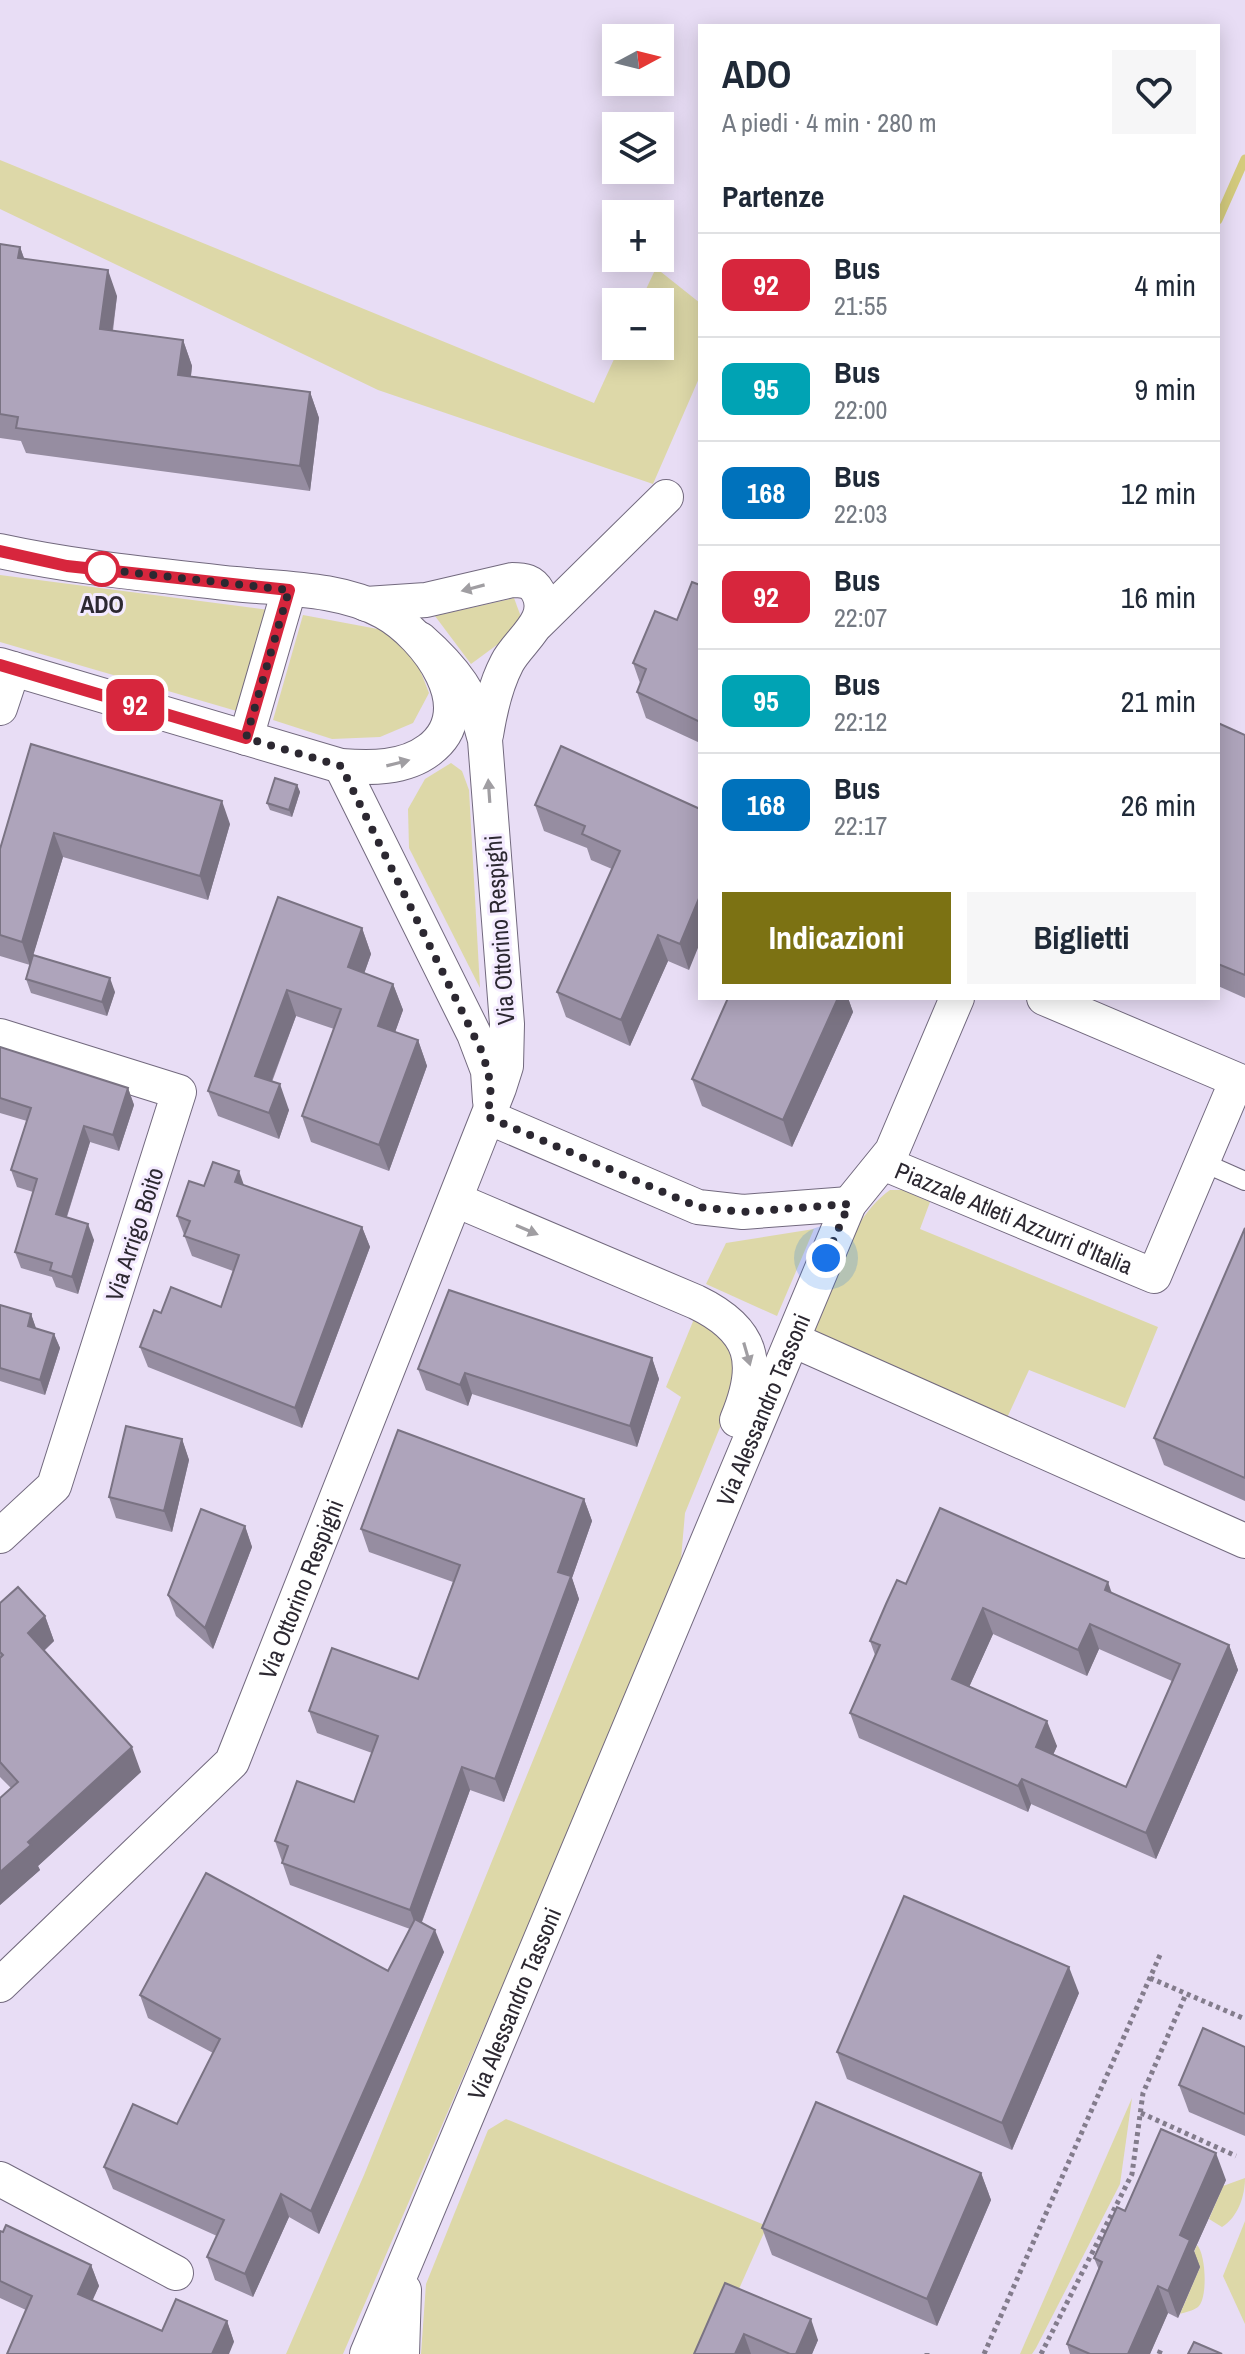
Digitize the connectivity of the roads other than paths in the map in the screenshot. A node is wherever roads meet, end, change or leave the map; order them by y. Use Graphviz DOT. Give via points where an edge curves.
graph roads {
  1 [pos="666,497"];
  2 [pos="0,551"];
  3 [pos="289,590"];
  4 [pos="365,604"];
  5 [pos="537,624"];
  6 [pos="420,639"];
  7 [pos="6,667"];
  8 [pos="0,708"];
  9 [pos="246,738"];
  10 [pos="485,740"];
  11 [pos="341,766"];
  12 [pos="956,1000"];
  13 [pos="1049,1000"];
  14 [pos="0,1036"];
  15 [pos="488,1117"];
  16 [pos="1202,1162"];
  17 [pos="883,1163"];
  18 [pos="1245,1181"];
  19 [pos="456,1200"];
  20 [pos="849,1204"];
  21 [pos="793,1340"];
  22 [pos="0,1536"];
  23 [pos="1245,1541"];
  24 [pos="697,1569"];
  25 [pos="0,1985"];
  26 [pos="0,2179"];
  27 [pos="407,2262"];
  28 [pos="176,2273"];
  29 [pos="367,2354"];
  30 [pos="402,2354"];
  1 -- 5 [label="street, Via Ottorino Respighi"];
  2 -- 3 [label="street" via="67,566"];
  3 -- 4 [label="street"];
  3 -- 9 [label="street"];
  5 -- 4 [label="street, one-way" via="541,597 525,580 426,600"];
  4 -- 6 [label="street"];
  5 -- 10 [label="street, Via Ottorino Respighi" via="508,662"];
  6 -- 10 [label="street, Via Ottorino Respighi" via="462,682"];
  11 -- 6 [label="street, one-way" via="394,765 438,742 450,713 447,686"];
  7 -- 8 [label="street"];
  7 -- 9 [label="street"];
  9 -- 11 [label="street"];
  15 -- 10 [label="street, Via Ottorino Respighi, one-way" via="508,1047"];
  11 -- 15 [label="street, Via Ottorino Respighi" via="483,1054 491,1085"];
  12 -- 17 [label="street, Piazzale Atleti Azzurri d'Italia"];
  13 -- 16 [label="street, Piazzale Atleti Azzurri d'Italia" via="1237,1080"];
  14 -- 22 [label="street, Via Arrigo Boito" via="179,1092 54,1486"];
  15 -- 19 [label="street, Via Ottorino Respighi"];
  15 -- 20 [label="street" via="698,1207 743,1212"];
  16 -- 17 [label="street, Piazzale Atleti Azzurri d'Italia" via="1154,1276"];
  16 -- 18 [label="lane"];
  17 -- 20 [label="street, Piazzale Atleti Azzurri d'Italia"];
  19 -- 24 [label="street, Via Alessandro Tassoni, one-way" via="696,1302 738,1331 750,1359 751,1385 701,1508"];
  19 -- 25 [label="street, Via Ottorino Respighi" via="232,1762"];
  20 -- 21 [label="street, Via Alessandro Tassoni"];
  21 -- 23 [label="street"];
  21 -- 24 [label="street, Via Alessandro Tassoni"];
  24 -- 27 [label="street, Via Alessandro Tassoni"];
  26 -- 28 [label="street"];
  27 -- 29 [label="street, Via Alessandro Tassoni"];
  27 -- 30 [label="street, Via Alessandro Tassoni"];
}
